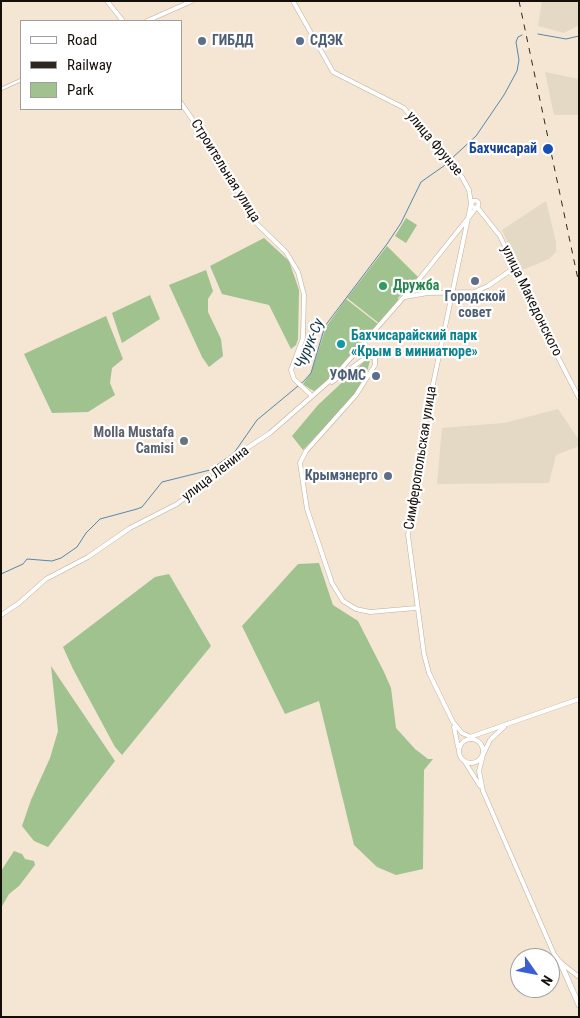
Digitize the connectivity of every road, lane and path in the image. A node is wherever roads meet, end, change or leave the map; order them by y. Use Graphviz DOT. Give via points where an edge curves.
graph roads {
  1 [pos="107,1"];
  2 [pos="192,1"];
  3 [pos="293,1"];
  4 [pos="122,20"];
  5 [pos="149,20"];
  6 [pos="20,80"];
  7 [pos="1,89"];
  8 [pos="182,104"];
  9 [pos="469,190"];
  10 [pos="476,200"];
  11 [pos="471,204"];
  12 [pos="477,206"];
  13 [pos="468,219"];
  14 [pos="514,268"];
  15 [pos="417,282"];
  16 [pos="423,293"];
  17 [pos="452,293"];
  18 [pos="403,298"];
  19 [pos="320,390"];
  20 [pos="312,396"];
  21 [pos="579,398"];
  22 [pos="416,608"];
  23 [pos="1,614"];
  24 [pos="579,699"];
  25 [pos="453,722"];
  26 [pos="504,727"];
  27 [pos="470,738"];
  28 [pos="458,748"];
  29 [pos="483,755"];
  30 [pos="464,761"];
  31 [pos="483,791"];
  32 [pos="554,948"];
  33 [pos="560,962"];
  34 [pos="579,977"];
  35 [pos="579,1005"];
  1 -- 4 [label="main road"];
  2 -- 5 [label="main road"];
  3 -- 9 [label="main road, улица Фрунзе" via="333,72 404,108 451,163"];
  6 -- 7 [label="street"];
  8 -- 20 [label="main road, Строительная улица" via="258,224 286,252 298,272 304,295 303,338 291,370 294,379"];
  9 -- 10 [label="main road"];
  9 -- 11 [label="main road, улица Фрунзе"];
  10 -- 11 [label="main road"];
  10 -- 12 [label="main road"];
  11 -- 12 [label="main road"];
  11 -- 13 [label="main road, улица Фрунзе"];
  12 -- 13 [label="main road, улица Ленина"];
  12 -- 14 [label="main road, улица Македонского" via="494,227"];
  13 -- 15 [label="main road, улица Ленина"];
  13 -- 17 [label="main road, Симферопольская улица"];
  14 -- 17 [label="main road" via="480,290"];
  14 -- 21 [label="main road, улица Македонского"];
  15 -- 16 [label="main road" via="415,289"];
  15 -- 18 [label="main road, улица Ленина"];
  16 -- 17 [label="main road"];
  16 -- 18 [label="main road"];
  17 -- 22 [label="main road, Симферопольская улица" via="409,517"];
  18 -- 19 [label="main road, улица Ленина"];
  19 -- 20 [label="main road, улица Ленина"];
  19 -- 22 [label="main road" via="368,356 375,358 375,365 356,395 306,451 300,463 307,508 332,583 343,600 356,609 370,612"];
  20 -- 23 [label="main road, улица Ленина" via="270,433 176,504 46,579"];
  22 -- 25 [label="main road, Симферопольская улица" via="430,673"];
  24 -- 26 [label="main road"];
  25 -- 27 [label="main road, Симферопольская улица"];
  25 -- 28 [label="main road, Симферопольская улица"];
  26 -- 27 [label="main road"];
  26 -- 29 [label="main road" via="490,740"];
  27 -- 28 [label="main road"];
  27 -- 29 [label="main road" via="481,744"];
  28 -- 30 [label="main road"];
  29 -- 30 [label="main road" via="473,763"];
  29 -- 31 [label="main road" via="479,771"];
  30 -- 31 [label="main road"];
  31 -- 32 [label="main road"];
  33 -- 34 [label="main road"];
  33 -- 35 [label="highway"];
}
